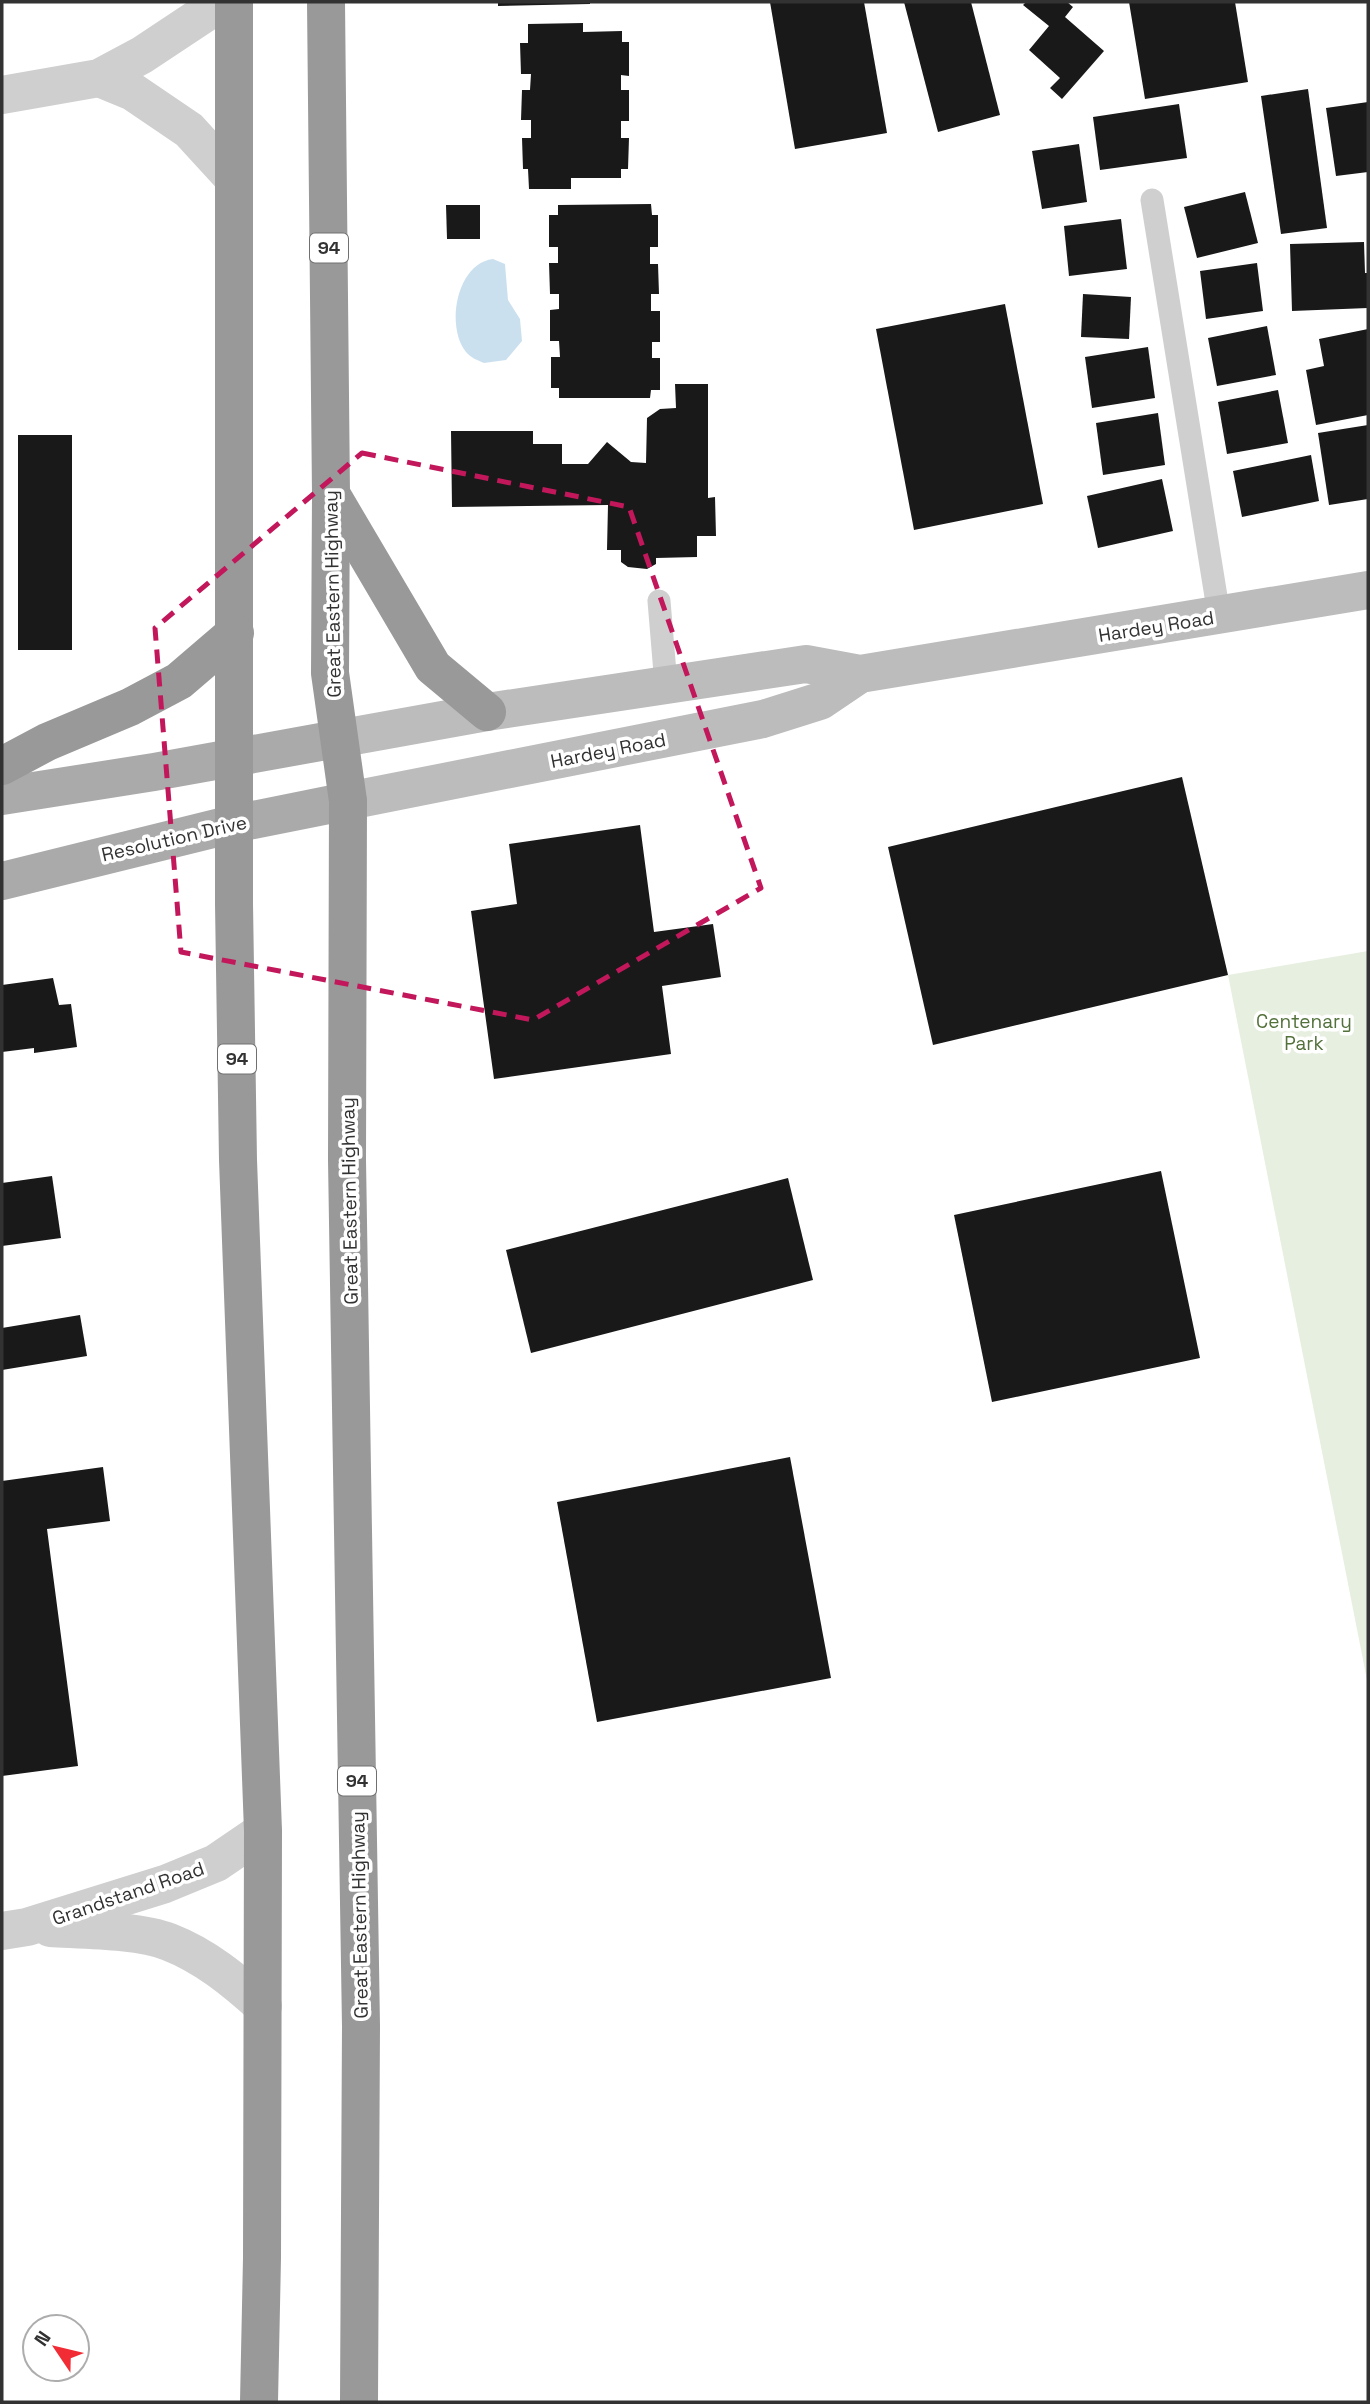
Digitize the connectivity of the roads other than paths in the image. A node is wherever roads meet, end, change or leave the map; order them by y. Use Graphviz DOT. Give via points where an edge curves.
graph roads {
  1 [pos="222,2"];
  2 [pos="234,2"];
  3 [pos="326,2"];
  4 [pos="99,78"];
  5 [pos="2,94"];
  6 [pos="233,178"];
  7 [pos="1152,200"];
  8 [pos="331,494"];
  9 [pos="1368,590"];
  10 [pos="659,601"];
  11 [pos="1219,615"];
  12 [pos="235,633"];
  13 [pos="860,674"];
  14 [pos="666,685"];
  15 [pos="487,712"];
  16 [pos="337,739"];
  17 [pos="235,757"];
  18 [pos="2,766"];
  19 [pos="2,796"];
  20 [pos="348,801"];
  21 [pos="233,824"];
  22 [pos="2,881"];
  23 [pos="262,1831"];
  24 [pos="14,1929"];
  25 [pos="263,2006"];
  26 [pos="259,2402"];
  27 [pos="359,2402"];
  1 -- 4 [label="street"];
  2 -- 6 [label="highway, 94"];
  3 -- 8 [label="highway, Great Eastern Highway / 94"];
  4 -- 5 [label="street"];
  4 -- 6 [label="street" via="133,92 189,130"];
  6 -- 12 [label="highway, 94"];
  7 -- 11 [label="lane"];
  8 -- 15 [label="highway" via="433,667"];
  8 -- 16 [label="highway, Great Eastern Highway / 94" via="330,673"];
  9 -- 11 [label="main road, Hardey Road"];
  10 -- 14 [label="lane"];
  11 -- 13 [label="main road, Hardey Road"];
  12 -- 17 [label="highway, 94"];
  12 -- 18 [label="highway" via="179,681"];
  13 -- 14 [label="main road, Hardey Road" via="806,664"];
  13 -- 20 [label="main road, Hardey Road" via="820,701 763,719"];
  14 -- 15 [label="main road, Hardey Road"];
  15 -- 16 [label="main road, Hardey Road"];
  16 -- 17 [label="main road"];
  16 -- 20 [label="highway, Great Eastern Highway / 94"];
  17 -- 19 [label="main road"];
  17 -- 21 [label="highway, 94"];
  20 -- 21 [label="main road, Resolution Drive"];
  20 -- 27 [label="highway, Great Eastern Highway / 94" via="347,1160 361,2026"];
  21 -- 22 [label="main road, Resolution Drive"];
  21 -- 23 [label="highway, 94" via="238,1160"];
  23 -- 24 [label="street, Grandstand Road" via="216,1863 165,1884"];
  23 -- 25 [label="highway, 94"];
  24 -- 25 [label="street, Grandstand Road" via="116,1933 166,1941 208,1961"];
  25 -- 26 [label="highway, 94"];
}
